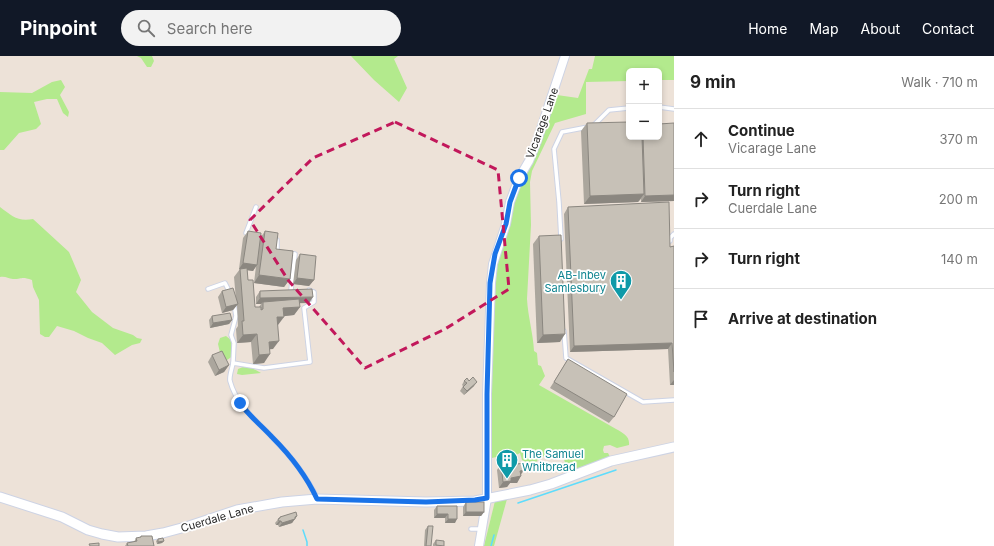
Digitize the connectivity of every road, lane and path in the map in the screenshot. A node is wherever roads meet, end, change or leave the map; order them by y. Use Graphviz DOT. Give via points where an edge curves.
graph roads {
  1 [pos="565,56"];
  2 [pos="662,107"];
  3 [pos="626,108"];
  4 [pos="674,109"];
  5 [pos="256,207"];
  6 [pos="252,234"];
  7 [pos="674,234"];
  8 [pos="271,239"];
  9 [pos="561,241"];
  10 [pos="670,244"];
  11 [pos="208,284"];
  12 [pos="290,290"];
  13 [pos="297,290"];
  14 [pos="304,290"];
  15 [pos="284,291"];
  16 [pos="564,327"];
  17 [pos="233,363"];
  18 [pos="674,400"];
  19 [pos="674,447"];
  20 [pos="0,497"];
  21 [pos="487,498"];
  22 [pos="317,499"];
  23 [pos="471,529"];
  24 [pos="482,529"];
  25 [pos="479,546"];
  1 -- 21 [label="street, Vicarage Lane" via="537,141 514,188 493,264 490,283 487,394"];
  2 -- 4 [label="lane"];
  3 -- 9 [label="lane" via="609,110 595,125 562,132 554,149"];
  5 -- 6 [label="lane" via="246,233"];
  7 -- 10 [label="lane" via="670,238"];
  8 -- 12 [label="lane" via="277,240 277,250 294,254"];
  11 -- 17 [label="lane" via="209,289 225,284 233,298 236,316 231,335 234,343"];
  12 -- 13 [label="lane"];
  12 -- 15 [label="lane"];
  14 -- 17 [label="lane" via="311,289 314,292 314,302 304,308 310,362 264,368"];
  16 -- 18 [label="lane" via="566,358 643,402"];
  17 -- 22 [label="lane" via="230,380 240,403 293,459"];
  19 -- 21 [label="main road, Cuerdale Lane" via="611,461 530,490"];
  20 -- 22 [label="main road, Cuerdale Lane" via="62,517 88,530 118,537 163,533 237,510"];
  21 -- 22 [label="main road, Cuerdale Lane" via="426,502"];
  21 -- 24 [label="street, Vicarage Lane"];
  23 -- 24 [label="lane"];
  24 -- 25 [label="street, Vicarage Lane"];
}
